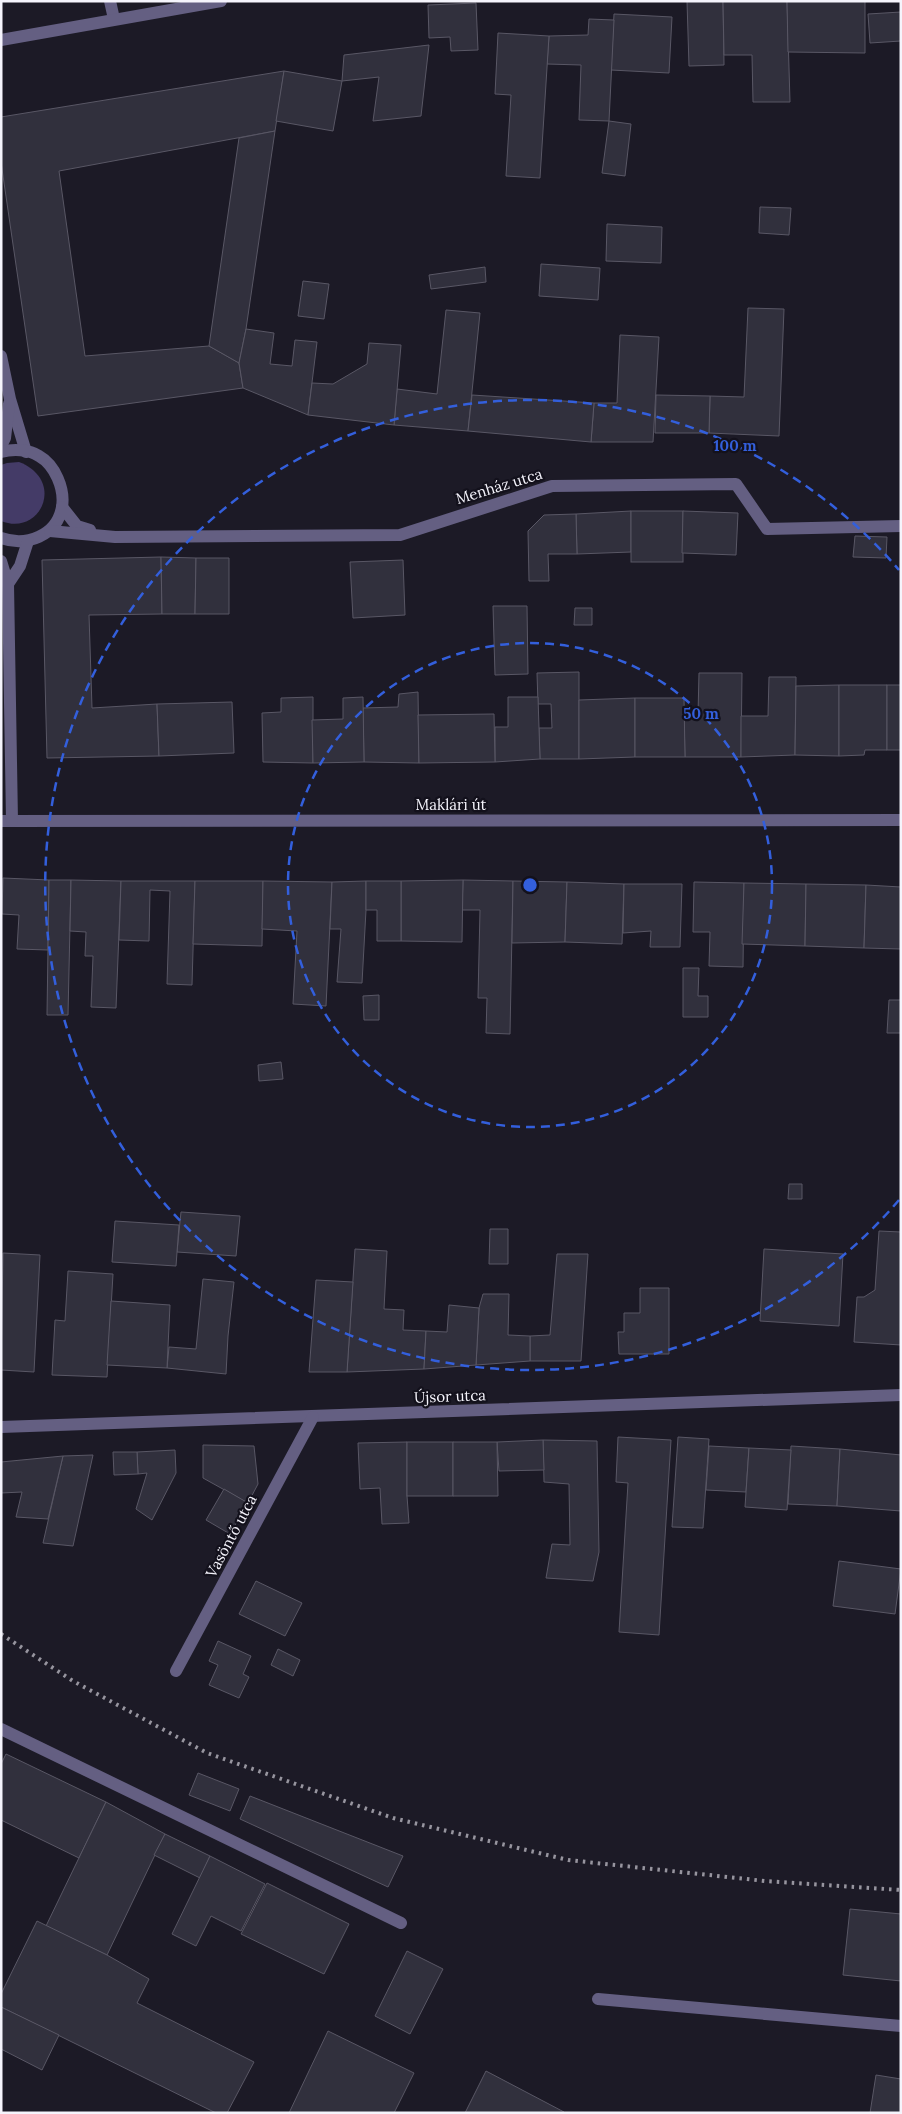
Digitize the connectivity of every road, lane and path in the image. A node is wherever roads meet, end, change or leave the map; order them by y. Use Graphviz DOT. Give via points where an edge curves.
graph roads {
  1 [pos="110,1"];
  2 [pos="221,1"];
  3 [pos="114,19"];
  4 [pos="1,40"];
  5 [pos="1,356"];
  6 [pos="10,399"];
  7 [pos="1,446"];
  8 [pos="1,452"];
  9 [pos="26,452"];
  10 [pos="62,507"];
  11 [pos="901,526"];
  12 [pos="50,531"];
  13 [pos="115,537"];
  14 [pos="1,538"];
  15 [pos="28,540"];
  16 [pos="1,561"];
  17 [pos="8,584"];
  18 [pos="901,820"];
  19 [pos="6,821"];
  20 [pos="901,1395"];
  21 [pos="313,1417"];
  22 [pos="1,1427"];
  23 [pos="176,1671"];
  24 [pos="1,1730"];
  25 [pos="401,1923"];
  26 [pos="598,2000"];
  27 [pos="901,2026"];
  1 -- 3 [label="street"];
  2 -- 3 [label="street"];
  3 -- 4 [label="street"];
  5 -- 6 [label="street"];
  6 -- 7 [label="street"];
  6 -- 9 [label="street"];
  8 -- 9 [label="street" via="13,449"];
  9 -- 10 [label="street" via="39,455 59,479"];
  10 -- 12 [label="street"];
  10 -- 13 [label="street, Menház utca" via="77,526"];
  11 -- 13 [label="street, Menház utca" via="767,529 736,484 552,486 400,534"];
  12 -- 13 [label="street, Menház utca"];
  12 -- 15 [label="street"];
  14 -- 15 [label="street"];
  15 -- 17 [label="street" via="20,566"];
  16 -- 17 [label="street"];
  17 -- 19 [label="street"];
  18 -- 19 [label="street, Maklári út"];
  20 -- 21 [label="street, Újsor utca"];
  21 -- 22 [label="street, Újsor utca"];
  21 -- 23 [label="street, Vasöntő utca"];
  24 -- 25 [label="street"];
  26 -- 27 [label="street"];
}
